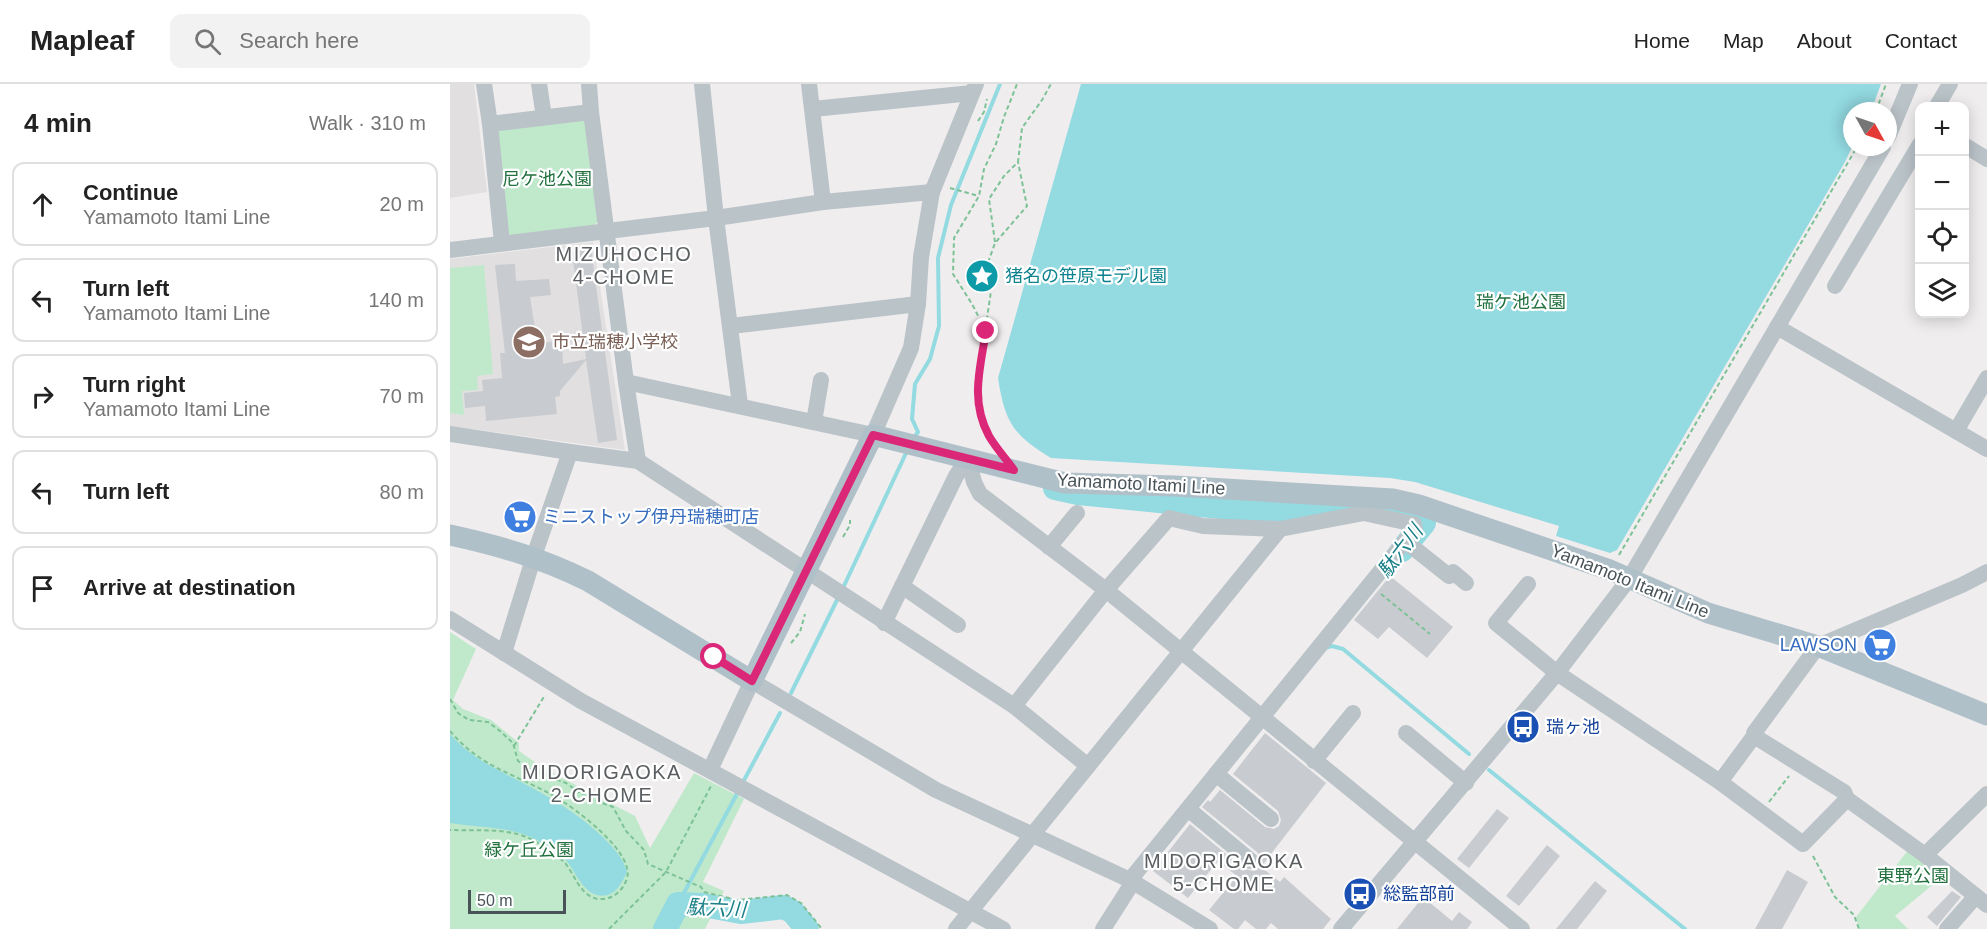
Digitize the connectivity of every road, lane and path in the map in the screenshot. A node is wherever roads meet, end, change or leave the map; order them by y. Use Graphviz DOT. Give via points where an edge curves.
graph roads {
  1 [pos="484,84"];
  2 [pos="539,84"];
  3 [pos="589,84"];
  4 [pos="702,84"];
  5 [pos="809,84"];
  6 [pos="1017,84"];
  7 [pos="1051,84"];
  8 [pos="1886,84"];
  9 [pos="1910,84"];
  10 [pos="1950,84"];
  11 [pos="974,89"];
  12 [pos="1879,102"];
  13 [pos="1939,102"];
  14 [pos="813,109"];
  15 [pos="591,112"];
  16 [pos="1897,115"];
  17 [pos="544,117"];
  18 [pos="490,124"];
  19 [pos="1969,148"];
  20 [pos="1915,152"];
  21 [pos="1852,156"];
  22 [pos="1878,156"];
  23 [pos="1987,159"];
  24 [pos="1018,162"];
  25 [pos="932,192"];
  26 [pos="979,196"];
  27 [pos="823,202"];
  28 [pos="716,218"];
  29 [pos="607,232"];
  30 [pos="502,243"];
  31 [pos="995,243"];
  32 [pos="450,250"];
  33 [pos="1835,286"];
  34 [pos="918,304"];
  35 [pos="731,326"];
  36 [pos="1777,327"];
  37 [pos="986,331"];
  38 [pos="1987,378"];
  39 [pos="821,380"];
  40 [pos="626,382"];
  41 [pos="740,405"];
  42 [pos="814,422"];
  43 [pos="1956,431"];
  44 [pos="450,434"];
  45 [pos="873,435"];
  46 [pos="1987,448"];
  47 [pos="570,452"];
  48 [pos="968,458"];
  49 [pos="638,461"];
  50 [pos="1014,470"];
  51 [pos="1077,513"];
  52 [pos="1280,529"];
  53 [pos="450,535"];
  54 [pos="1407,543"];
  55 [pos="1049,547"];
  56 [pos="534,556"];
  57 [pos="1610,570"];
  58 [pos="807,571"];
  59 [pos="1987,572"];
  60 [pos="1629,579"];
  61 [pos="1466,583"];
  62 [pos="1528,584"];
  63 [pos="902,586"];
  64 [pos="1374,589"];
  65 [pos="1106,590"];
  66 [pos="450,620"];
  67 [pos="884,622"];
  68 [pos="958,625"];
  69 [pos="1430,634"];
  70 [pos="1818,646"];
  71 [pos="1180,651"];
  72 [pos="504,653"];
  73 [pos="1557,673"];
  74 [pos="752,681"];
  75 [pos="552,684"];
  76 [pos="450,699"];
  77 [pos="1014,706"];
  78 [pos="1353,713"];
  79 [pos="1987,715"];
  80 [pos="1264,720"];
  81 [pos="450,731"];
  82 [pos="1406,734"];
  83 [pos="1754,736"];
  84 [pos="514,746"];
  85 [pos="1314,761"];
  86 [pos="1798,764"];
  87 [pos="1088,766"];
  88 [pos="713,772"];
  89 [pos="1216,774"];
  90 [pos="1720,782"];
  91 [pos="1466,783"];
  92 [pos="1987,794"];
  93 [pos="1847,799"];
  94 [pos="1191,811"];
  95 [pos="1761,813"];
  96 [pos="1271,819"];
  97 [pos="450,830"];
  98 [pos="1031,836"];
  99 [pos="1414,842"];
  100 [pos="1803,844"];
  101 [pos="1925,855"];
  102 [pos="1251,861"];
  103 [pos="666,872"];
  104 [pos="1132,881"];
  105 [pos="1982,900"];
  106 [pos="970,913"];
  107 [pos="609,929"];
  108 [pos="822,929"];
  109 [pos="956,929"];
  110 [pos="1003,929"];
  111 [pos="1102,929"];
  112 [pos="1210,929"];
  113 [pos="1341,929"];
  114 [pos="1522,929"];
  115 [pos="1859,929"];
  116 [pos="1947,929"];
  1 -- 18 [label="street"];
  2 -- 17 [label="street"];
  3 -- 15 [label="street"];
  4 -- 28 [label="street"];
  5 -- 14 [label="street"];
  6 -- 26 [label="path" via="984,169"];
  7 -- 24 [label="path" via="1022,128"];
  8 -- 12 [label="path"];
  9 -- 16 [label="street"];
  10 -- 13 [label="street"];
  11 -- 14 [label="street"];
  11 -- 25 [label="street"];
  14 -- 27 [label="street"];
  15 -- 17 [label="street"];
  15 -- 29 [label="street"];
  17 -- 18 [label="street"];
  18 -- 30 [label="street"];
  19 -- 23 [label="street"];
  20 -- 33 [label="street"];
  21 -- 57 [label="path"];
  22 -- 36 [label="street"];
  24 -- 31 [label="path" via="989,199"];
  24 -- 31 [label="path" via="1027,206"];
  25 -- 26 [label="path" via="938,186"];
  25 -- 27 [label="street"];
  25 -- 34 [label="street"];
  26 -- 37 [label="path" via="954,238 953,274"];
  27 -- 28 [label="street"];
  28 -- 29 [label="street"];
  28 -- 35 [label="street"];
  29 -- 30 [label="street"];
  29 -- 40 [label="street"];
  30 -- 32 [label="street"];
  31 -- 37 [label="path" via="984,274 991,291"];
  34 -- 35 [label="street"];
  34 -- 45 [label="street" via="911,348"];
  35 -- 41 [label="street"];
  36 -- 43 [label="street"];
  36 -- 60 [label="street"];
  37 -- 50 [label="path" via="978,408 990,437"];
  38 -- 43 [label="street"];
  39 -- 42 [label="street"];
  40 -- 41 [label="street"];
  40 -- 49 [label="street"];
  41 -- 42 [label="street"];
  42 -- 45 [label="street"];
  43 -- 46 [label="street"];
  44 -- 47 [label="street"];
  45 -- 48 [label="main road, Yamamoto Itami Line"];
  45 -- 58 [label="main road"];
  47 -- 49 [label="street"];
  47 -- 56 [label="street"];
  48 -- 50 [label="main road, Yamamoto Itami Line"];
  48 -- 55 [label="street" via="980,494"];
  48 -- 63 [label="street"];
  49 -- 58 [label="street"];
  50 -- 57 [label="main road, Yamamoto Itami Line" via="1065,483 1393,499"];
  51 -- 55 [label="street"];
  52 -- 54 [label="street" via="1364,513 1414,524"];
  52 -- 65 [label="street" via="1203,526 1169,518"];
  52 -- 71 [label="street"];
  53 -- 56 [label="main road"];
  54 -- 61 [label="street" via="1449,576 1453,572"];
  54 -- 80 [label="street"];
  55 -- 65 [label="street"];
  56 -- 72 [label="street"];
  56 -- 74 [label="main road" via="588,581"];
  57 -- 60 [label="main road, Yamamoto Itami Line"];
  58 -- 67 [label="street"];
  58 -- 74 [label="main road"];
  59 -- 70 [label="street"];
  60 -- 70 [label="main road, Yamamoto Itami Line" via="1708,613"];
  60 -- 73 [label="street"];
  62 -- 73 [label="street" via="1496,623"];
  63 -- 67 [label="street"];
  63 -- 68 [label="street"];
  64 -- 69 [label="path"];
  65 -- 71 [label="street"];
  65 -- 77 [label="street"];
  66 -- 72 [label="street"];
  67 -- 77 [label="street"];
  70 -- 79 [label="main road, Yamamoto Itami Line"];
  70 -- 83 [label="street"];
  71 -- 80 [label="street"];
  71 -- 87 [label="street"];
  72 -- 75 [label="street"];
  73 -- 90 [label="street"];
  73 -- 91 [label="street"];
  74 -- 88 [label="street"];
  74 -- 98 [label="street" via="936,790"];
  75 -- 84 [label="path"];
  75 -- 88 [label="street"];
  76 -- 84 [label="path" via="458,713 469,720 488,722"];
  77 -- 87 [label="street"];
  78 -- 85 [label="street"];
  80 -- 85 [label="street"];
  80 -- 89 [label="street"];
  81 -- 97 [label="path" via="489,764 557,797 605,834 630,870 618,893 607,899 594,898 577,883 563,861 534,841 516,833"];
  82 -- 91 [label="street"];
  83 -- 86 [label="street"];
  83 -- 90 [label="street"];
  84 -- 103 [label="path" via="518,761 531,770 613,807 626,831 644,850 648,864"];
  85 -- 99 [label="street"];
  86 -- 93 [label="street" via="1844,792"];
  86 -- 95 [label="path"];
  87 -- 98 [label="street"];
  88 -- 103 [label="path"];
  88 -- 106 [label="street"];
  89 -- 94 [label="street"];
  89 -- 96 [label="street"];
  90 -- 95 [label="street"];
  91 -- 99 [label="street"];
  92 -- 101 [label="street"];
  93 -- 100 [label="street"];
  93 -- 101 [label="street"];
  94 -- 102 [label="street"];
  94 -- 104 [label="street"];
  95 -- 100 [label="street"];
  98 -- 104 [label="street"];
  98 -- 106 [label="street"];
  99 -- 113 [label="street"];
  99 -- 114 [label="street"];
  100 -- 115 [label="path" via="1835,897 1854,915"];
  101 -- 105 [label="street"];
  103 -- 107 [label="path"];
  103 -- 108 [label="path" via="701,887 704,892 736,900 787,895 801,903"];
  104 -- 111 [label="street"];
  104 -- 112 [label="street"];
  105 -- 116 [label="street"];
  106 -- 109 [label="street"];
  106 -- 110 [label="street"];
}
